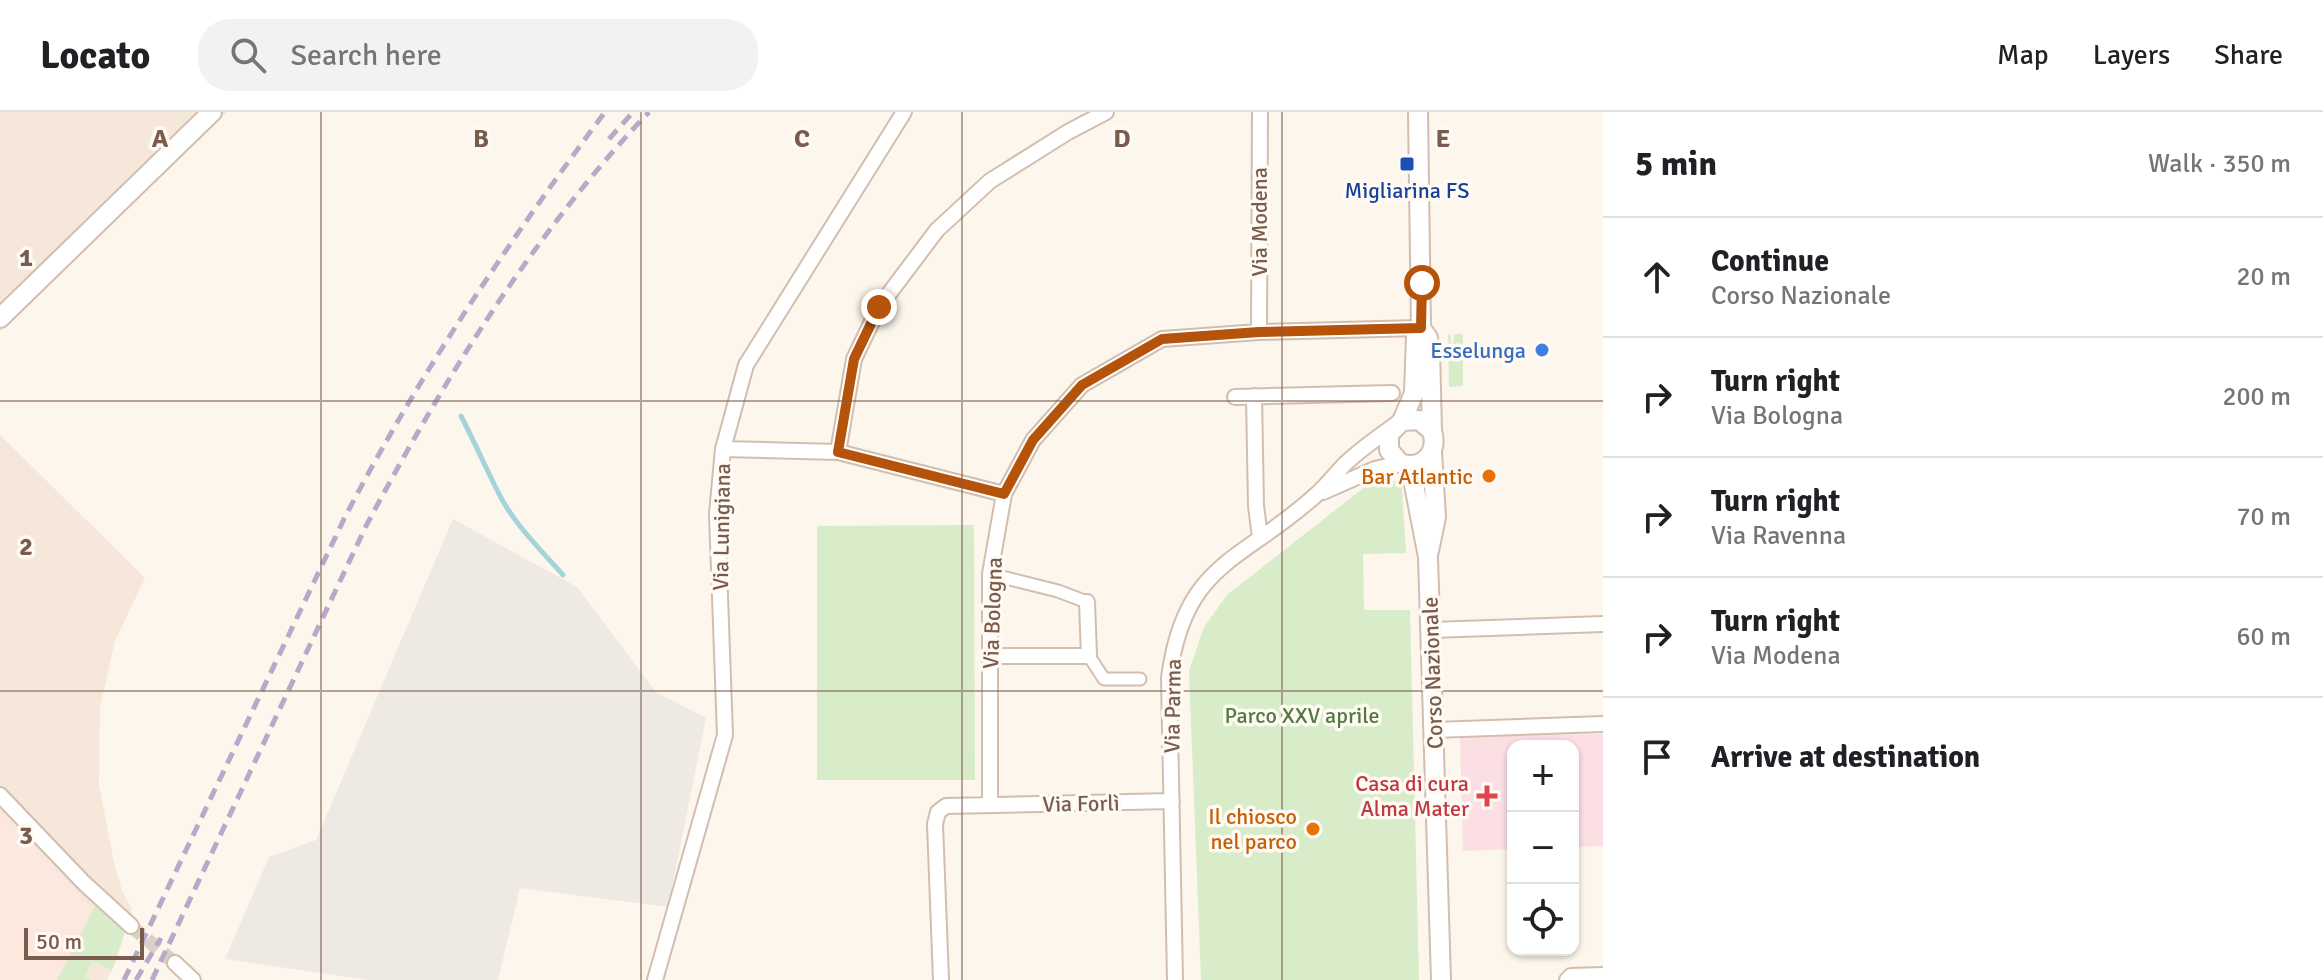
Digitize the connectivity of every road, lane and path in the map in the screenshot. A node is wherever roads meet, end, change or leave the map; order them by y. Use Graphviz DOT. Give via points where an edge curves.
graph roads {
  1 [pos="212,112"];
  2 [pos="904,112"];
  3 [pos="1106,112"];
  4 [pos="1260,112"];
  5 [pos="1418,112"];
  6 [pos="0,318"];
  7 [pos="1421,328"];
  8 [pos="1259,332"];
  9 [pos="1392,393"];
  10 [pos="1254,396"];
  11 [pos="1235,397"];
  12 [pos="1399,423"];
  13 [pos="1432,431"];
  14 [pos="723,449"];
  15 [pos="838,452"];
  16 [pos="1432,452"];
  17 [pos="1403,464"];
  18 [pos="1004,494"];
  19 [pos="1316,495"];
  20 [pos="1260,537"];
  21 [pos="1428,557"];
  22 [pos="990,574"];
  23 [pos="1087,602"];
  24 [pos="1603,624"];
  25 [pos="1431,630"];
  26 [pos="989,656"];
  27 [pos="1089,656"];
  28 [pos="1140,679"];
  29 [pos="1603,724"];
  30 [pos="1434,730"];
  31 [pos="0,795"];
  32 [pos="1172,801"];
  33 [pos="990,805"];
  34 [pos="131,926"];
  35 [pos="175,963"];
  36 [pos="1603,975"];
  37 [pos="193,980"];
  38 [pos="655,980"];
  39 [pos="941,980"];
  40 [pos="1175,980"];
  41 [pos="1441,980"];
  42 [pos="1567,980"];
  1 -- 6 [label="street"];
  2 -- 14 [label="street, Via Lunigiana" via="746,365"];
  3 -- 15 [label="street" via="990,181 937,230 879,307 854,359"];
  4 -- 8 [label="street, Via Modena"];
  5 -- 7 [label="street, Corso Nazionale"];
  7 -- 8 [label="street, Via Bologna"];
  7 -- 12 [label="street, Corso Nazionale" via="1416,336 1414,393"];
  7 -- 13 [label="street, Corso Nazionale" via="1430,350"];
  8 -- 18 [label="street, Via Bologna" via="1162,339 1082,385 1033,440"];
  9 -- 10 [label="street"];
  10 -- 11 [label="street"];
  10 -- 20 [label="street"];
  12 -- 13 [label="street" via="1419,420"];
  12 -- 17 [label="street, Corso Nazionale" via="1387,442"];
  12 -- 19 [label="street, Via Parma"];
  13 -- 16 [label="street, Corso Nazionale"];
  14 -- 15 [label="street"];
  14 -- 38 [label="street, Via Lunigiana" via="717,514 725,735"];
  15 -- 18 [label="street"];
  16 -- 17 [label="street" via="1424,462"];
  16 -- 21 [label="street, Corso Nazionale" via="1436,517"];
  17 -- 19 [label="street, Via Parma" via="1375,469"];
  17 -- 21 [label="street, Corso Nazionale" via="1413,480"];
  18 -- 22 [label="street, Via Bologna"];
  19 -- 20 [label="street, Via Parma"];
  20 -- 32 [label="street, Via Parma" via="1215,570 1181,621 1162,678"];
  21 -- 25 [label="street, Corso Nazionale"];
  22 -- 23 [label="street"];
  22 -- 26 [label="street, Via Bologna"];
  23 -- 27 [label="street"];
  24 -- 25 [label="street"];
  25 -- 30 [label="street, Corso Nazionale"];
  26 -- 27 [label="street"];
  26 -- 33 [label="street, Via Bologna"];
  27 -- 28 [label="street" via="1104,679"];
  29 -- 30 [label="street"];
  30 -- 41 [label="street, Corso Nazionale"];
  31 -- 34 [label="street"];
  32 -- 33 [label="street, Via Forlì"];
  32 -- 40 [label="street, Via Parma"];
  33 -- 39 [label="street" via="946,806 938,812"];
  35 -- 37 [label="street"];
  36 -- 42 [label="street"];
}
